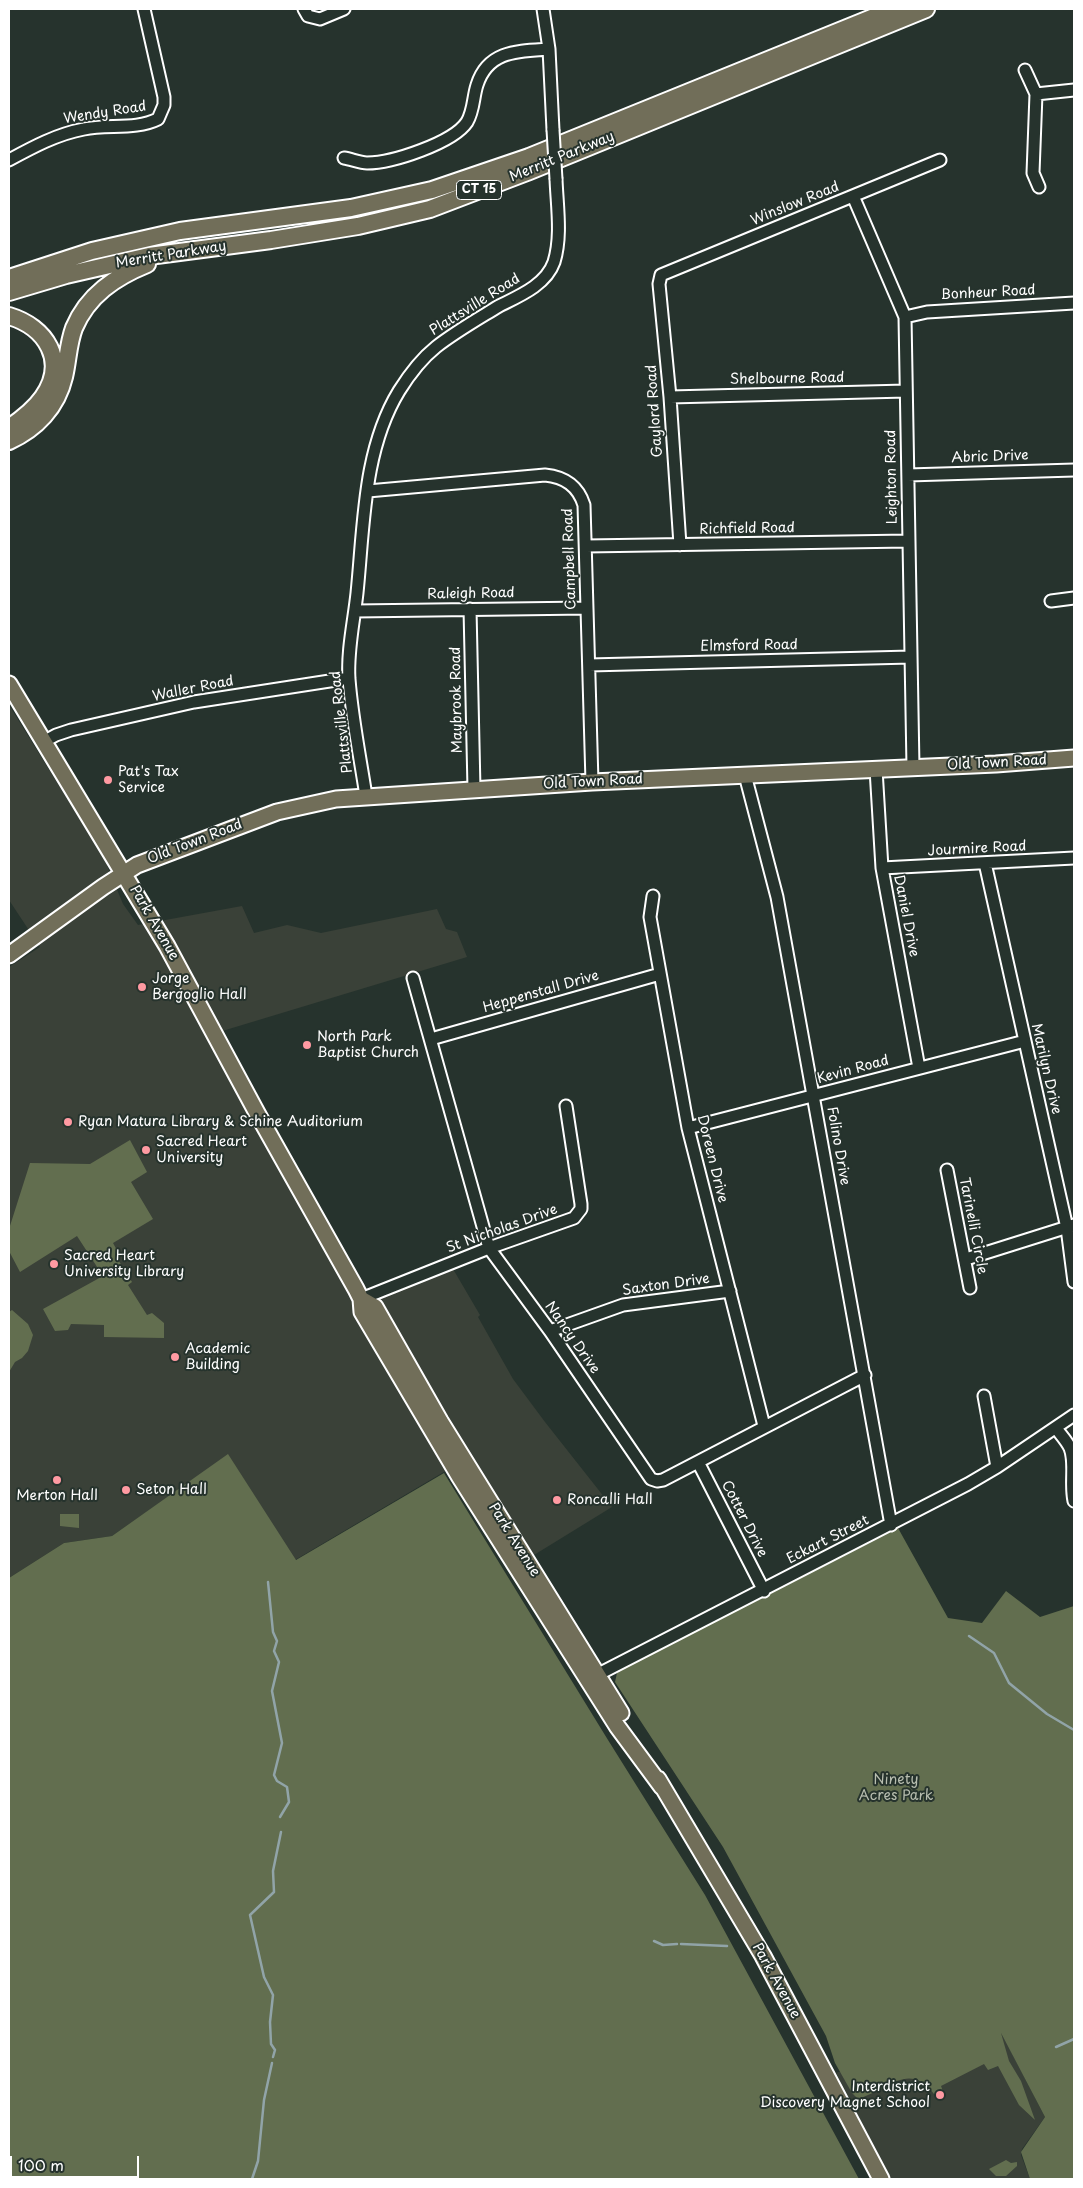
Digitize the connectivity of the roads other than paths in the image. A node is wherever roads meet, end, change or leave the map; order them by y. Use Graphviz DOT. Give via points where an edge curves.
graph roads {
  1 [pos="144,9"];
  2 [pos="304,9"];
  3 [pos="344,9"];
  4 [pos="542,9"];
  5 [pos="894,9"];
  6 [pos="926,9"];
  7 [pos="549,49"];
  8 [pos="1025,70"];
  9 [pos="1074,90"];
  10 [pos="1036,94"];
  11 [pos="344,158"];
  12 [pos="9,160"];
  13 [pos="940,160"];
  14 [pos="1039,187"];
  15 [pos="854,196"];
  16 [pos="187,250"];
  17 [pos="661,275"];
  18 [pos="9,277"];
  19 [pos="9,292"];
  20 [pos="1074,303"];
  21 [pos="9,316"];
  22 [pos="905,317"];
  23 [pos="906,391"];
  24 [pos="670,397"];
  25 [pos="9,428"];
  26 [pos="9,441"];
  27 [pos="1074,470"];
  28 [pos="908,475"];
  29 [pos="368,491"];
  30 [pos="908,541"];
  31 [pos="680,545"];
  32 [pos="586,546"];
  33 [pos="1074,598"];
  34 [pos="1051,601"];
  35 [pos="587,608"];
  36 [pos="470,610"];
  37 [pos="355,611"];
  38 [pos="911,657"];
  39 [pos="589,665"];
  40 [pos="349,678"];
  41 [pos="9,684"];
  42 [pos="45,741"];
  43 [pos="1074,758"];
  44 [pos="913,767"];
  45 [pos="876,769"];
  46 [pos="745,775"];
  47 [pos="592,782"];
  48 [pos="474,789"];
  49 [pos="366,796"];
  50 [pos="1074,858"];
  51 [pos="984,863"];
  52 [pos="882,868"];
  53 [pos="125,873"];
  54 [pos="653,896"];
  55 [pos="9,955"];
  56 [pos="660,974"];
  57 [pos="413,978"];
  58 [pos="431,1039"];
  59 [pos="1025,1041"];
  60 [pos="919,1068"];
  61 [pos="813,1096"];
  62 [pos="566,1106"];
  63 [pos="688,1128"];
  64 [pos="947,1170"];
  65 [pos="1070,1226"];
  66 [pos="489,1248"];
  67 [pos="966,1259"];
  68 [pos="1074,1282"];
  69 [pos="970,1288"];
  70 [pos="730,1291"];
  71 [pos="361,1299"];
  72 [pos="550,1332"];
  73 [pos="864,1375"];
  74 [pos="984,1396"];
  75 [pos="1074,1415"];
  76 [pos="764,1426"];
  77 [pos="1056,1428"];
  78 [pos="698,1462"];
  79 [pos="997,1467"];
  80 [pos="1074,1501"];
  81 [pos="891,1524"];
  82 [pos="764,1590"];
  83 [pos="593,1677"];
  84 [pos="881,2179"];
  1 -- 12 [label="street, Wendy Road" via="164,97 158,119 144,124 68,132"];
  2 -- 3 [label="street" via="308,16 320,19"];
  4 -- 7 [label="street, Plattsville Road"];
  5 -- 18 [label="highway, Merritt Parkway / CT 15" via="529,157 440,188 352,208 180,231 92,251"];
  6 -- 16 [label="highway, Merritt Parkway / CT 15" via="527,172 430,208 358,226"];
  7 -- 11 [label="street" via="514,51 488,66 481,74 466,124 446,140 432,147 366,163"];
  7 -- 29 [label="street, Plattsville Road, bridge" via="558,247 554,264 540,282 524,294 434,348 411,373 380,430"];
  8 -- 10 [label="street"];
  9 -- 10 [label="street"];
  10 -- 14 [label="street" via="1033,173"];
  13 -- 15 [label="street, Winslow Road"];
  15 -- 17 [label="street, Winslow Road"];
  15 -- 22 [label="street, Leighton Road"];
  16 -- 19 [label="highway, Merritt Parkway / CT 15" via="96,267"];
  16 -- 26 [label="highway" via="126,272 107,284 79,318 69,345 64,378 53,404 38,423"];
  17 -- 24 [label="street, Gaylord Road" via="659,284"];
  20 -- 22 [label="street, Bonheur Road" via="927,312"];
  21 -- 25 [label="highway" via="28,323 45,337 53,365 52,379 45,395 25,417"];
  22 -- 23 [label="street, Leighton Road"];
  23 -- 24 [label="street, Shelbourne Road"];
  23 -- 28 [label="street, Leighton Road"];
  24 -- 31 [label="street, Gaylord Road"];
  27 -- 28 [label="street, Abric Drive"];
  28 -- 30 [label="street, Leighton Road"];
  29 -- 32 [label="street, Campbell Road" via="554,476 570,482 582,498"];
  29 -- 37 [label="street, Plattsville Road"];
  30 -- 31 [label="street, Richfield Road"];
  30 -- 38 [label="street, Leighton Road"];
  31 -- 32 [label="street, Richfield Road"];
  32 -- 35 [label="street, Campbell Road"];
  33 -- 34 [label="street"];
  35 -- 36 [label="street, Raleigh Road"];
  35 -- 39 [label="street, Campbell Road"];
  36 -- 37 [label="street, Raleigh Road"];
  36 -- 48 [label="street, Maybrook Road"];
  37 -- 40 [label="street, Plattsville Road"];
  38 -- 39 [label="street, Elmsford Road"];
  38 -- 44 [label="street, Leighton Road"];
  39 -- 47 [label="street, Campbell Road"];
  40 -- 42 [label="street, Waller Road" via="194,702 71,730"];
  40 -- 49 [label="street, Plattsville Road"];
  41 -- 42 [label="main road, Park Avenue"];
  42 -- 53 [label="main road, Park Avenue"];
  43 -- 44 [label="main road, Old Town Road"];
  44 -- 45 [label="main road, Old Town Road"];
  45 -- 46 [label="main road, Old Town Road"];
  45 -- 52 [label="street, Daniel Drive"];
  46 -- 47 [label="main road, Old Town Road"];
  46 -- 61 [label="street, Folino Drive" via="777,897"];
  47 -- 48 [label="main road, Old Town Road"];
  48 -- 49 [label="main road, Old Town Road"];
  49 -- 53 [label="main road, Old Town Road" via="277,812 137,865"];
  50 -- 51 [label="street, Jourmire Road"];
  51 -- 52 [label="street, Jourmire Road"];
  51 -- 59 [label="street, Marilyn Drive"];
  52 -- 60 [label="street, Daniel Drive"];
  53 -- 55 [label="main road, Old Town Road"];
  53 -- 71 [label="main road, Park Avenue"];
  54 -- 56 [label="street, Doreen Drive" via="650,917"];
  56 -- 58 [label="street, Heppenstall Drive"];
  56 -- 63 [label="street, Doreen Drive"];
  57 -- 58 [label="street, Nancy Drive"];
  58 -- 66 [label="street, Nancy Drive"];
  59 -- 60 [label="street, Kevin Road"];
  59 -- 65 [label="street, Marilyn Drive"];
  60 -- 61 [label="street, Kevin Road"];
  61 -- 63 [label="street, Kevin Road"];
  61 -- 73 [label="street, Folino Drive"];
  62 -- 66 [label="street, St Nicholas Drive" via="581,1209 569,1221"];
  63 -- 70 [label="street, Doreen Drive"];
  64 -- 67 [label="street, Tarinelli Circle"];
  65 -- 67 [label="street"];
  65 -- 68 [label="street, Marilyn Drive"];
  66 -- 71 [label="street, St Nicholas Drive"];
  66 -- 72 [label="street, Nancy Drive"];
  67 -- 69 [label="street, Tarinelli Circle"];
  70 -- 72 [label="street, Saxton Drive" via="623,1305"];
  70 -- 76 [label="street, Doreen Drive"];
  71 -- 83 [label="main road, Park Avenue" via="362,1312"];
  72 -- 78 [label="street, Nancy Drive" via="650,1478 663,1480"];
  73 -- 76 [label="street, Nancy Drive"];
  73 -- 81 [label="street, Folino Drive"];
  74 -- 79 [label="street"];
  75 -- 77 [label="street, Eckart Street"];
  76 -- 78 [label="street, Nancy Drive"];
  77 -- 79 [label="street, Eckart Street"];
  77 -- 80 [label="street" via="1071,1450"];
  78 -- 82 [label="street, Cotter Drive"];
  79 -- 81 [label="street, Eckart Street"];
  81 -- 82 [label="street, Eckart Street"];
  82 -- 83 [label="street, Eckart Street"];
  83 -- 84 [label="main road, Park Avenue" via="644,1766 662,1787 763,1956"];
}
